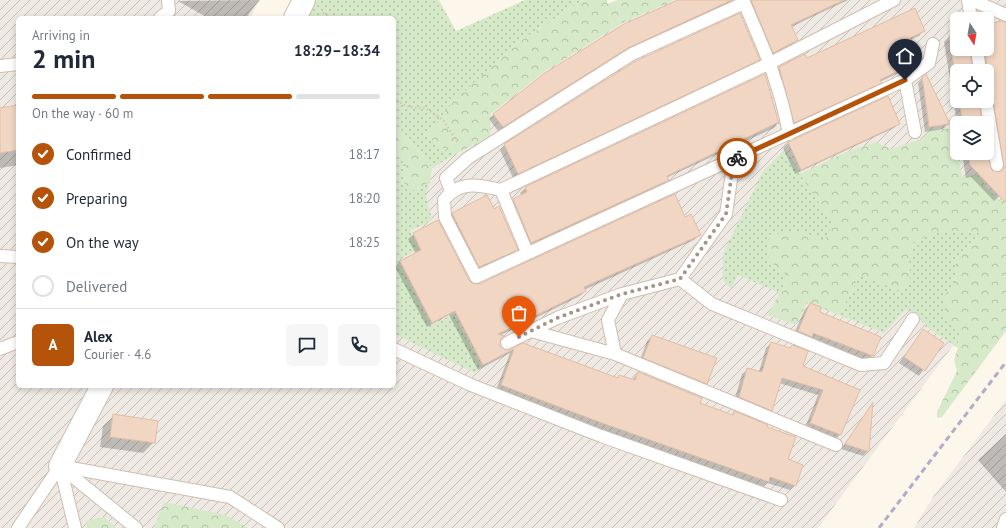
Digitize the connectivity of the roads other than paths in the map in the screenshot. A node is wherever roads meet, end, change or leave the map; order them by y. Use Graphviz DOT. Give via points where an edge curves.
graph roads {
  1 [pos="168,0"];
  2 [pos="304,0"];
  3 [pos="894,0"];
  4 [pos="968,0"];
  5 [pos="972,0"];
  6 [pos="744,1"];
  7 [pos="970,12"];
  8 [pos="1006,15"];
  9 [pos="163,16"];
  10 [pos="296,16"];
  11 [pos="933,44"];
  12 [pos="16,64"];
  13 [pos="770,64"];
  14 [pos="0,66"];
  15 [pos="905,80"];
  16 [pos="987,108"];
  17 [pos="915,132"];
  18 [pos="789,134"];
  19 [pos="734,159"];
  20 [pos="997,165"];
  21 [pos="501,190"];
  22 [pos="451,191"];
  23 [pos="527,252"];
  24 [pos="0,256"];
  25 [pos="16,257"];
  26 [pos="680,279"];
  27 [pos="622,294"];
  28 [pos="913,319"];
  29 [pos="531,331"];
  30 [pos="507,342"];
  31 [pos="16,343"];
  32 [pos="0,349"];
  33 [pos="396,350"];
  34 [pos="615,354"];
  35 [pos="101,388"];
  36 [pos="836,445"];
  37 [pos="60,466"];
  38 [pos="781,500"];
  39 [pos="1006,519"];
  40 [pos="18,528"];
  41 [pos="74,528"];
  42 [pos="136,528"];
  43 [pos="278,528"];
  44 [pos="1002,528"];
  1 -- 9 [label="lane" via="169,11"];
  2 -- 10 [label="street"];
  3 -- 13 [label="lane"];
  4 -- 7 [label="lane"];
  5 -- 8 [label="lane"];
  6 -- 13 [label="lane"];
  6 -- 22 [label="lane" via="632,54 468,158 446,178"];
  11 -- 15 [label="lane" via="929,63"];
  12 -- 14 [label="lane"];
  13 -- 18 [label="lane" via="784,104"];
  13 -- 21 [label="lane"];
  15 -- 17 [label="lane"];
  15 -- 18 [label="lane"];
  16 -- 20 [label="lane"];
  18 -- 19 [label="lane"];
  19 -- 23 [label="lane"];
  19 -- 26 [label="lane" via="726,214"];
  21 -- 22 [label="lane" via="474,184"];
  21 -- 23 [label="lane"];
  22 -- 23 [label="lane" via="444,200 445,216 476,276"];
  24 -- 25 [label="lane"];
  26 -- 27 [label="lane"];
  26 -- 28 [label="lane" via="712,304 861,366 884,363"];
  27 -- 29 [label="lane" via="557,318"];
  27 -- 34 [label="lane" via="608,320"];
  29 -- 30 [label="lane"];
  29 -- 34 [label="lane"];
  31 -- 32 [label="lane"];
  33 -- 38 [label="lane" via="471,385 601,436"];
  34 -- 36 [label="lane"];
  35 -- 37 [label="street"];
  37 -- 40 [label="lane"];
  37 -- 41 [label="lane"];
  37 -- 42 [label="lane"];
  37 -- 43 [label="lane" via="230,497"];
  39 -- 44 [label="lane"];
}
